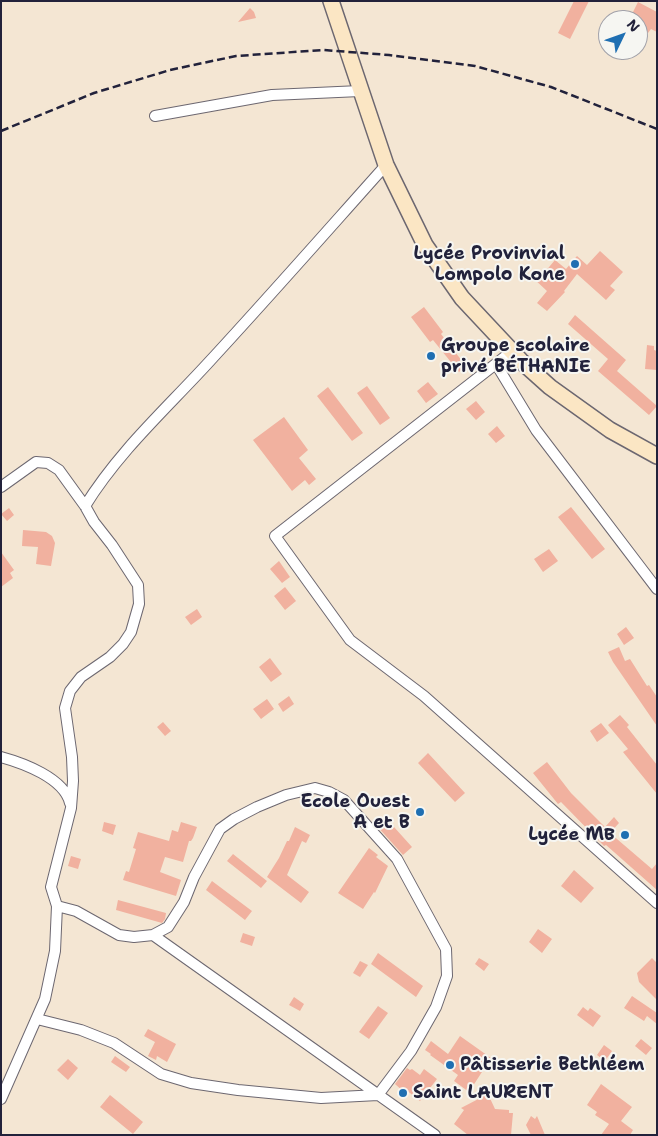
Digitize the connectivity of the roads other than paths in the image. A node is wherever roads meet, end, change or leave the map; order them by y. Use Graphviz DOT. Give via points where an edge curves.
graph roads {
  1 [pos="331,1"];
  2 [pos="360,91"];
  3 [pos="155,116"];
  4 [pos="386,165"];
  5 [pos="511,352"];
  6 [pos="496,364"];
  7 [pos="657,456"];
  8 [pos="1,487"];
  9 [pos="85,506"];
  10 [pos="657,589"];
  11 [pos="1,756"];
  12 [pos="71,808"];
  13 [pos="657,903"];
  14 [pos="57,906"];
  15 [pos="153,935"];
  16 [pos="38,1019"];
  17 [pos="378,1095"];
  18 [pos="1,1099"];
  19 [pos="435,1135"];
  1 -- 2 [label="main road"];
  2 -- 3 [label="street" via="272,95"];
  2 -- 4 [label="main road"];
  4 -- 5 [label="main road" via="430,252 462,298"];
  4 -- 9 [label="street" via="137,437"];
  5 -- 6 [label="street"];
  5 -- 7 [label="main road" via="572,404"];
  6 -- 10 [label="street" via="536,430"];
  6 -- 13 [label="street" via="275,536 350,640 424,696"];
  8 -- 9 [label="street" via="36,462 48,463 59,470"];
  9 -- 12 [label="street" via="138,585 139,604 131,632 123,644 81,677 70,691 65,708 72,757"];
  11 -- 12 [label="street" via="21,762 58,785 68,797"];
  12 -- 14 [label="street" via="51,887"];
  14 -- 15 [label="street" via="76,910 119,934 134,937"];
  14 -- 16 [label="street" via="55,951"];
  15 -- 17 [label="street"];
  15 -- 17 [label="street" via="168,927 220,829 234,819 286,795 315,788 344,800 397,859 446,949 447,976 436,1006 410,1051"];
  16 -- 17 [label="street" via="114,1043 161,1074 191,1083 321,1098"];
  16 -- 18 [label="street"];
  17 -- 19 [label="street"];
}
